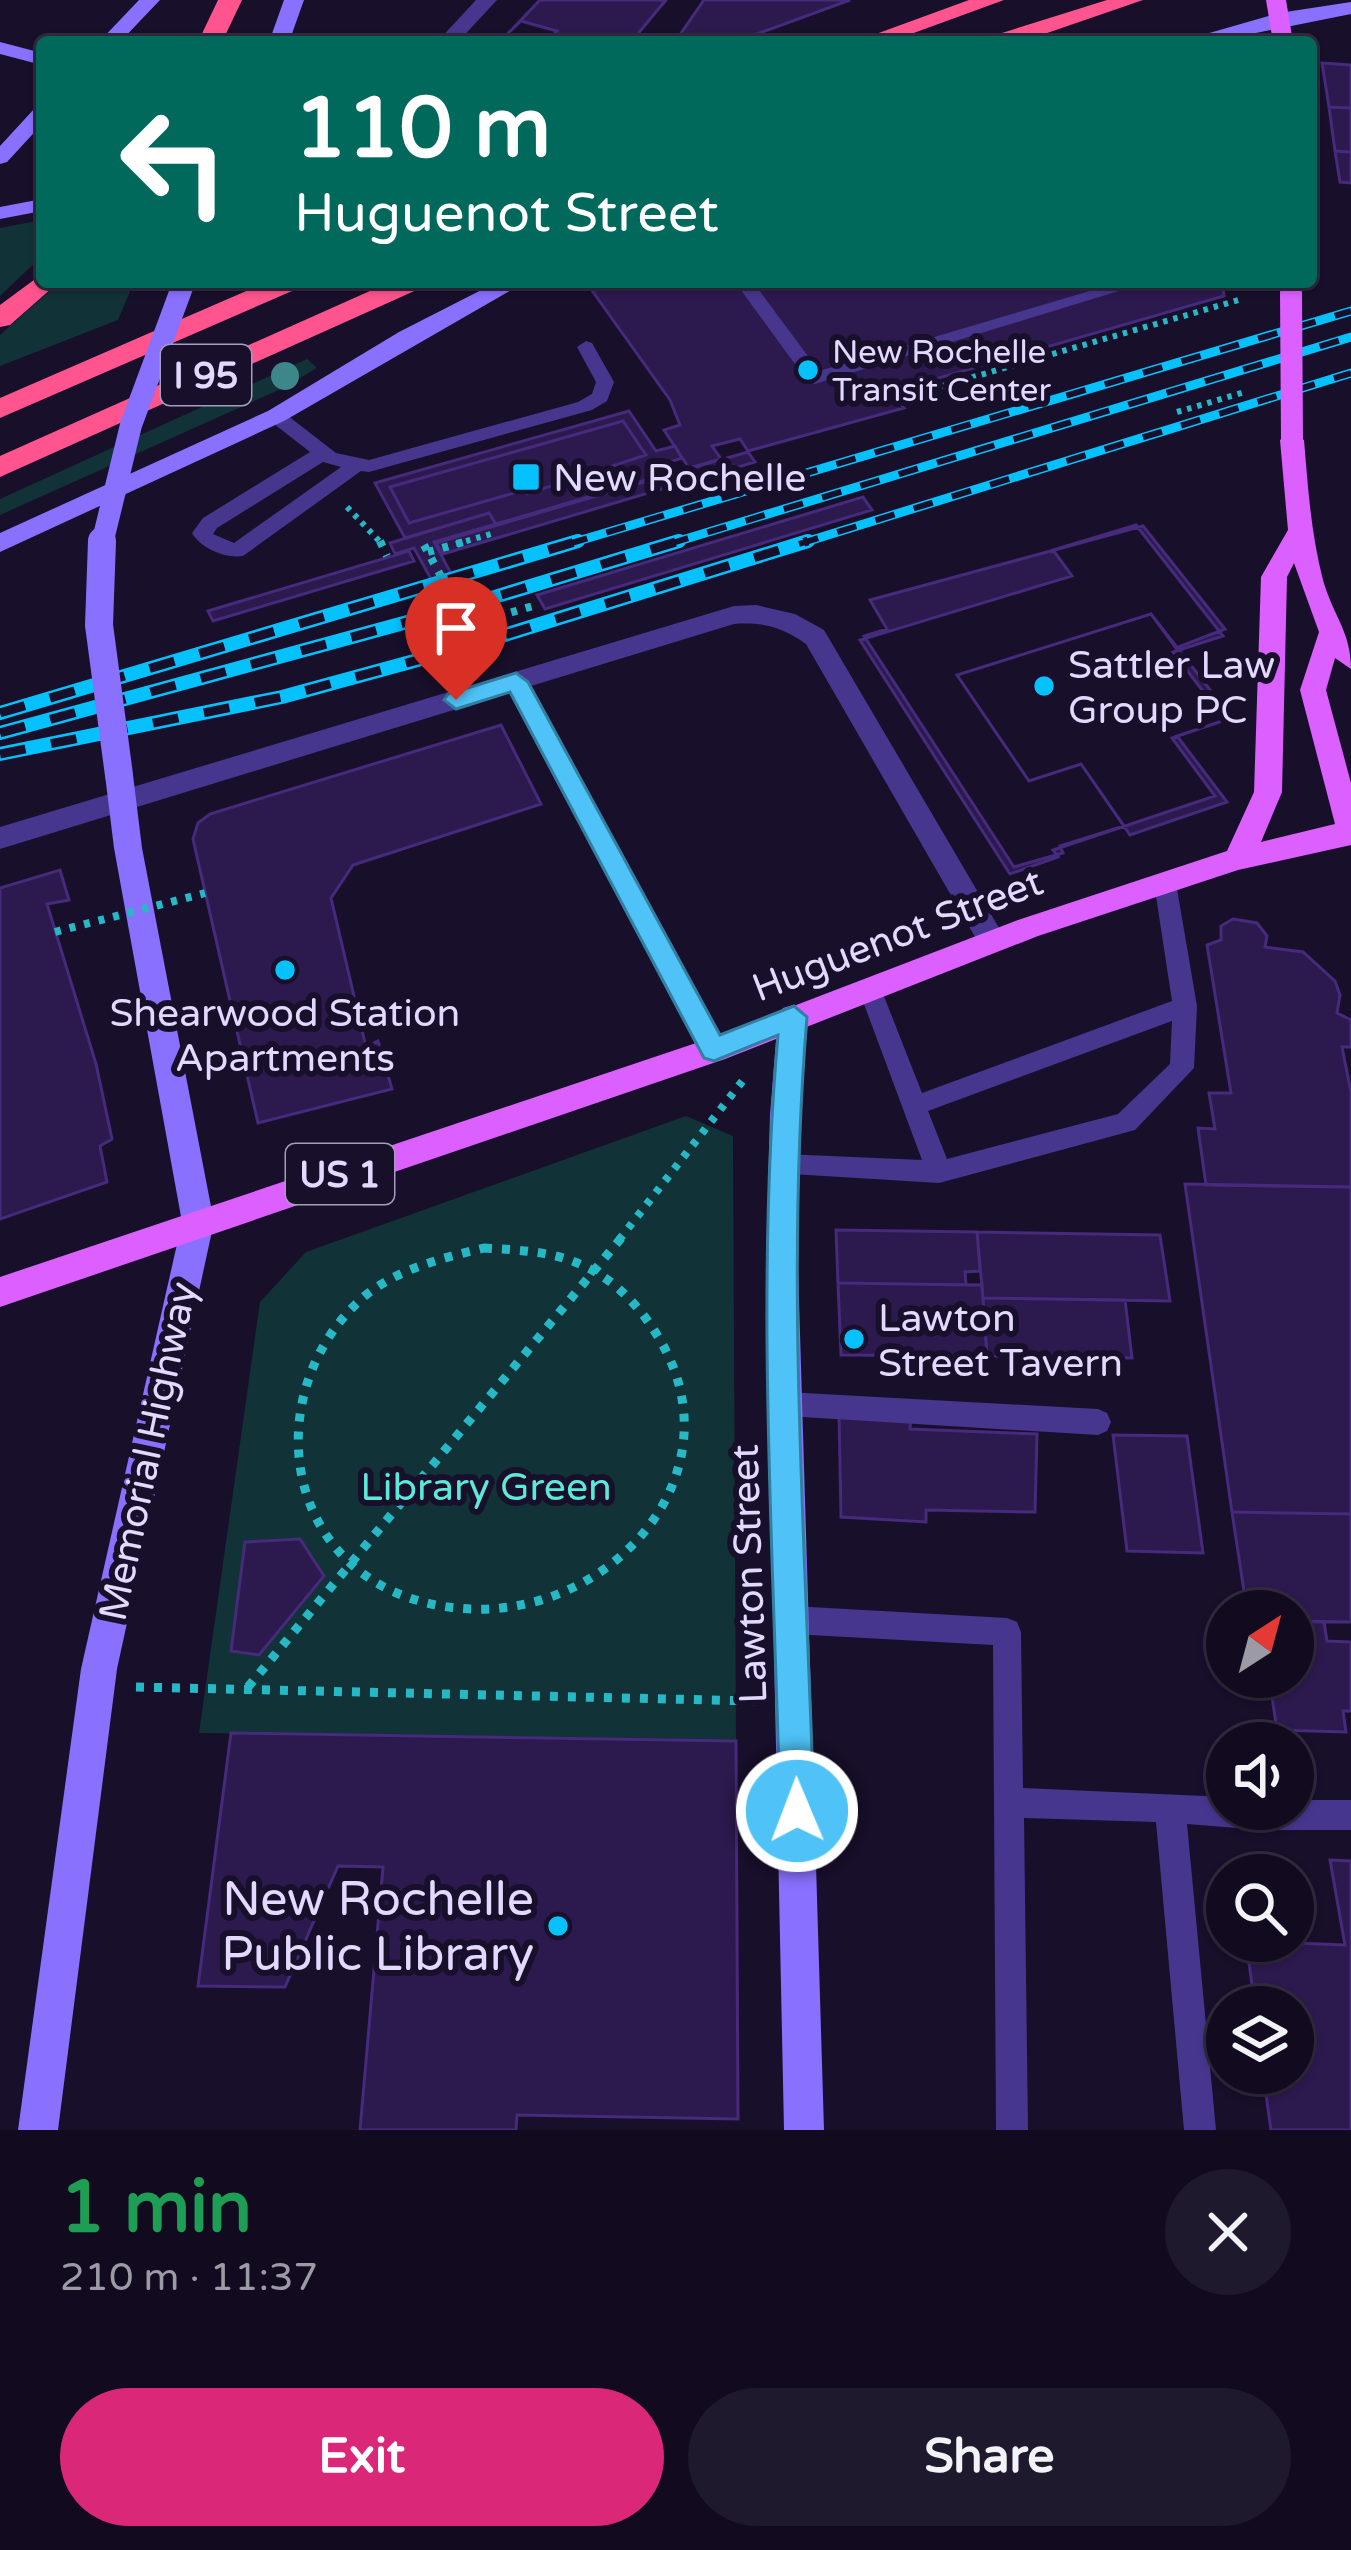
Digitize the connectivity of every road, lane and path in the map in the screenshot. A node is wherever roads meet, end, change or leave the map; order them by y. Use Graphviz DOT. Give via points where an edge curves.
graph roads {
  1 [pos="150,0"];
  2 [pos="230,0"];
  3 [pos="294,0"];
  4 [pos="487,0"];
  5 [pos="992,0"];
  6 [pos="1131,0"];
  7 [pos="1351,8"];
  8 [pos="1278,10"];
  9 [pos="115,36"];
  10 [pos="213,36"];
  11 [pos="281,36"];
  12 [pos="453,36"];
  13 [pos="884,36"];
  14 [pos="1016,36"];
  15 [pos="1206,36"];
  16 [pos="0,48"];
  17 [pos="36,57"];
  18 [pos="36,119"];
  19 [pos="0,158"];
  20 [pos="36,206"];
  21 [pos="0,213"];
  22 [pos="36,288"];
  23 [pos="182,288"];
  24 [pos="276,288"];
  25 [pos="399,288"];
  26 [pos="502,288"];
  27 [pos="748,288"];
  28 [pos="1119,288"];
  29 [pos="1290,288"];
  30 [pos="1242,299"];
  31 [pos="0,319"];
  32 [pos="586,346"];
  33 [pos="1244,392"];
  34 [pos="901,398"];
  35 [pos="0,409"];
  36 [pos="1177,412"];
  37 [pos="276,416"];
  38 [pos="323,453"];
  39 [pos="356,465"];
  40 [pos="0,467"];
  41 [pos="1302,527"];
  42 [pos="491,534"];
  43 [pos="0,543"];
  44 [pos="540,604"];
  45 [pos="468,625"];
  46 [pos="1329,636"];
  47 [pos="484,656"];
  48 [pos="1351,660"];
  49 [pos="516,682"];
  50 [pos="121,788"];
  51 [pos="1350,832"];
  52 [pos="0,838"];
  53 [pos="1237,859"];
  54 [pos="1165,883"];
  55 [pos="205,893"];
  56 [pos="56,932"];
  57 [pos="992,941"];
  58 [pos="870,988"];
  59 [pos="1185,1006"];
  60 [pos="794,1017"];
  61 [pos="714,1050"];
  62 [pos="915,1106"];
  63 [pos="784,1166"];
  64 [pos="940,1172"];
  65 [pos="198,1222"];
  66 [pos="595,1271"];
  67 [pos="0,1292"];
  68 [pos="786,1404"];
  69 [pos="1098,1422"];
  70 [pos="353,1563"];
  71 [pos="792,1620"];
  72 [pos="97,1687"];
  73 [pos="248,1687"];
  74 [pos="794,1703"];
  75 [pos="1006,1802"];
  76 [pos="1170,1808"];
  77 [pos="1351,1815"];
  78 [pos="38,2130"];
  79 [pos="803,2130"];
  80 [pos="1012,2130"];
  81 [pos="1200,2130"];
  1 -- 9 [label="main road"];
  2 -- 10 [label="highway"];
  3 -- 11 [label="main road"];
  4 -- 12 [label="street"];
  5 -- 13 [label="highway"];
  6 -- 14 [label="highway"];
  7 -- 8 [label="main road"];
  8 -- 15 [label="main road"];
  16 -- 17 [label="main road"];
  18 -- 19 [label="main road"];
  20 -- 21 [label="main road"];
  22 -- 31 [label="highway"];
  23 -- 50 [label="main road, Memorial Highway, bridge" via="104,530 100,651"];
  24 -- 35 [label="highway, I 95"];
  25 -- 40 [label="highway, I 95"];
  26 -- 37 [label="main road"];
  27 -- 28 [label="lane" via="815,378"];
  29 -- 41 [label="main road, bridge"];
  30 -- 34 [label="path"];
  32 -- 39 [label="lane" via="605,382 585,406"];
  33 -- 36 [label="path"];
  37 -- 38 [label="lane"];
  37 -- 43 [label="main road"];
  38 -- 39 [label="lane"];
  38 -- 39 [label="lane" via="210,523 205,539 236,551"];
  41 -- 46 [label="main road"];
  41 -- 53 [label="main road" via="1274,577 1268,792"];
  42 -- 45 [label="path, bridge" via="426,549"];
  44 -- 45 [label="path"];
  45 -- 47 [label="path, bridge"];
  46 -- 48 [label="main road"];
  46 -- 51 [label="main road" via="1313,690"];
  49 -- 50 [label="street"];
  49 -- 57 [label="street" via="734,615 778,616 815,637"];
  49 -- 61 [label="street"];
  50 -- 52 [label="street"];
  50 -- 65 [label="main road, Memorial Highway"];
  51 -- 53 [label="main road, Huguenot Street / US 1"];
  53 -- 54 [label="main road, Huguenot Street / US 1"];
  54 -- 57 [label="main road, Huguenot Street / US 1"];
  54 -- 59 [label="lane"];
  55 -- 56 [label="path, bridge"];
  57 -- 58 [label="main road, Huguenot Street / US 1"];
  58 -- 60 [label="main road, Huguenot Street / US 1"];
  58 -- 62 [label="lane"];
  59 -- 62 [label="lane"];
  59 -- 64 [label="lane" via="1182,1068 1126,1123"];
  60 -- 61 [label="main road, Huguenot Street / US 1"];
  60 -- 63 [label="main road, Lawton Street"];
  60 -- 66 [label="path"];
  61 -- 65 [label="main road, Huguenot Street / US 1"];
  62 -- 64 [label="lane"];
  63 -- 64 [label="lane"];
  63 -- 68 [label="main road, Lawton Street"];
  65 -- 67 [label="main road, Huguenot Street / US 1"];
  65 -- 72 [label="main road, Memorial Highway"];
  66 -- 70 [label="path"];
  66 -- 70 [label="path" via="541,1251 484,1247 421,1263 365,1296 322,1345 299,1404 297,1467 320,1527"];
  66 -- 70 [label="path" via="639,1305 670,1351 685,1405 680,1462 657,1518 616,1564 561,1598 497,1613 427,1606"];
  68 -- 69 [label="lane"];
  68 -- 71 [label="main road, Lawton Street"];
  70 -- 73 [label="path"];
  71 -- 74 [label="main road, Lawton Street"];
  71 -- 75 [label="lane" via="1007,1632"];
  72 -- 73 [label="path"];
  72 -- 78 [label="main road, Memorial Highway"];
  73 -- 74 [label="path"];
  74 -- 79 [label="main road, Lawton Street"];
  75 -- 76 [label="lane"];
  75 -- 80 [label="lane"];
  76 -- 77 [label="lane"];
  76 -- 81 [label="lane"];
}
